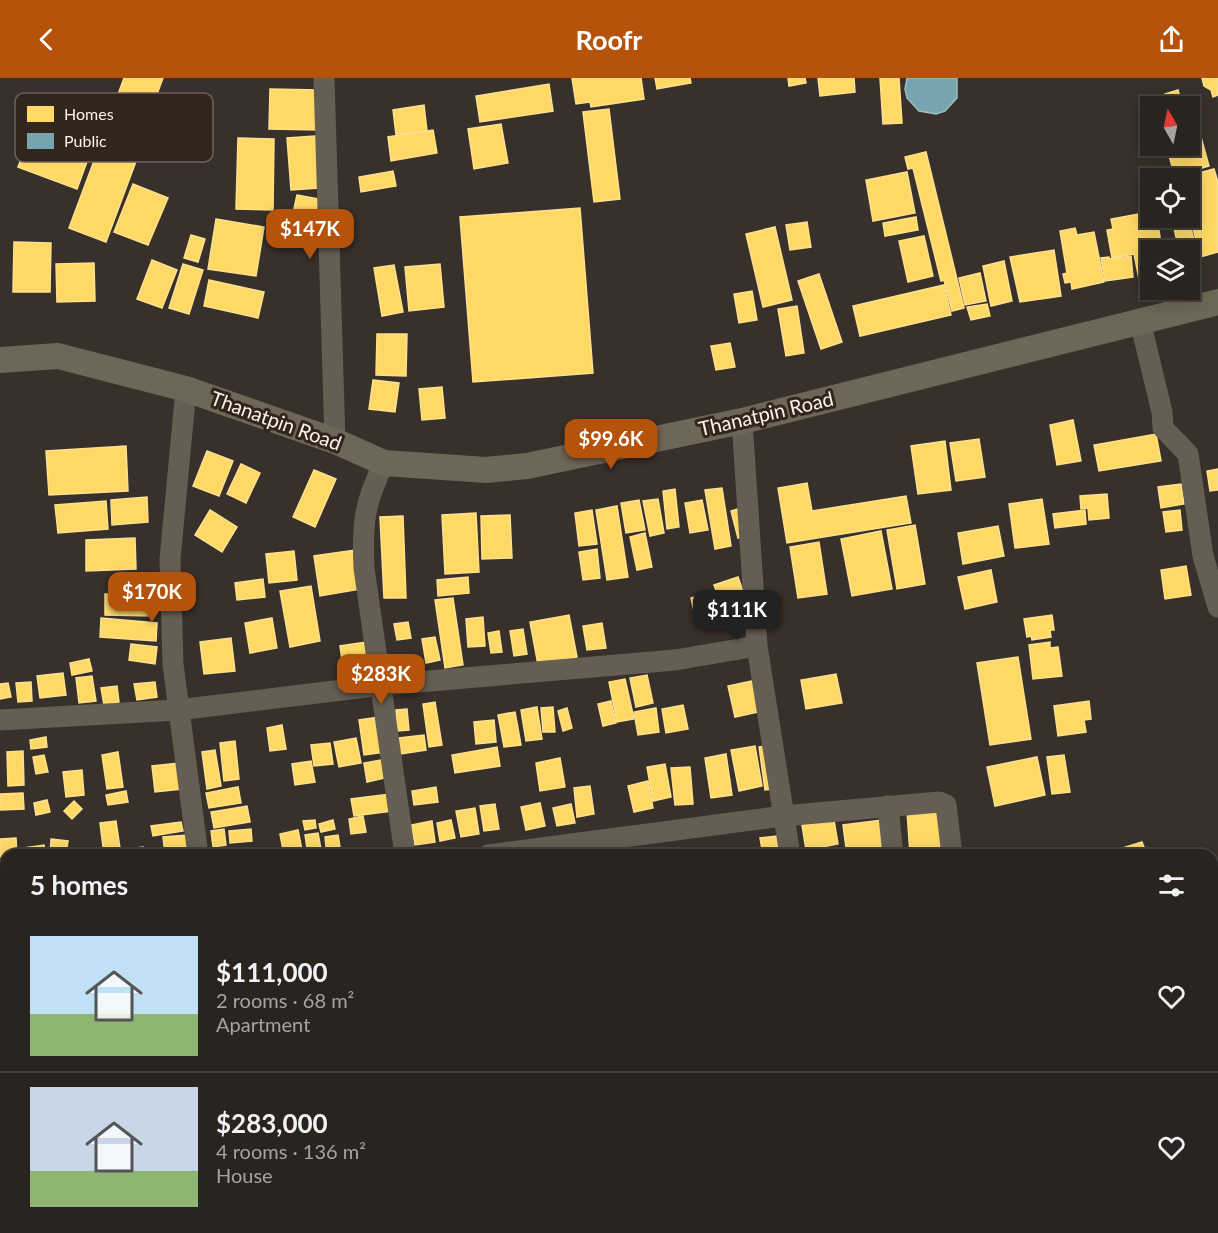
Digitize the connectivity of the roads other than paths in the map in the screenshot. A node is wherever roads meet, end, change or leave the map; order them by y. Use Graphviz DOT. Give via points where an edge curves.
graph roads {
  1 [pos="324,78"];
  2 [pos="1218,302"];
  3 [pos="1140,321"];
  4 [pos="0,360"];
  5 [pos="186,389"];
  6 [pos="742,421"];
  7 [pos="335,441"];
  8 [pos="384,463"];
  9 [pos="1218,607"];
  10 [pos="757,646"];
  11 [pos="383,685"];
  12 [pos="178,710"];
  13 [pos="0,720"];
  14 [pos="888,806"];
  15 [pos="783,816"];
  16 [pos="197,849"];
  17 [pos="404,849"];
  18 [pos="533,849"];
  19 [pos="789,849"];
  20 [pos="892,849"];
  21 [pos="951,849"];
  1 -- 7 [label="street"];
  2 -- 3 [label="main road, Thanatpin Road"];
  3 -- 6 [label="main road, Thanatpin Road"];
  3 -- 9 [label="street" via="1163,428 1190,461 1203,556"];
  4 -- 5 [label="main road, Thanatpin Road" via="58,356"];
  5 -- 7 [label="main road, Thanatpin Road"];
  5 -- 12 [label="street" via="170,559"];
  6 -- 8 [label="main road, Thanatpin Road" via="516,467 486,470"];
  6 -- 10 [label="street"];
  7 -- 8 [label="main road, Thanatpin Road"];
  8 -- 11 [label="street" via="369,493 362,530 364,568"];
  10 -- 11 [label="street" via="675,660"];
  10 -- 15 [label="street"];
  11 -- 12 [label="street"];
  11 -- 17 [label="street"];
  12 -- 13 [label="street"];
  12 -- 16 [label="street"];
  14 -- 15 [label="street"];
  14 -- 20 [label="street"];
  14 -- 21 [label="street" via="939,802 946,805"];
  15 -- 18 [label="street"];
  15 -- 19 [label="street"];
}
